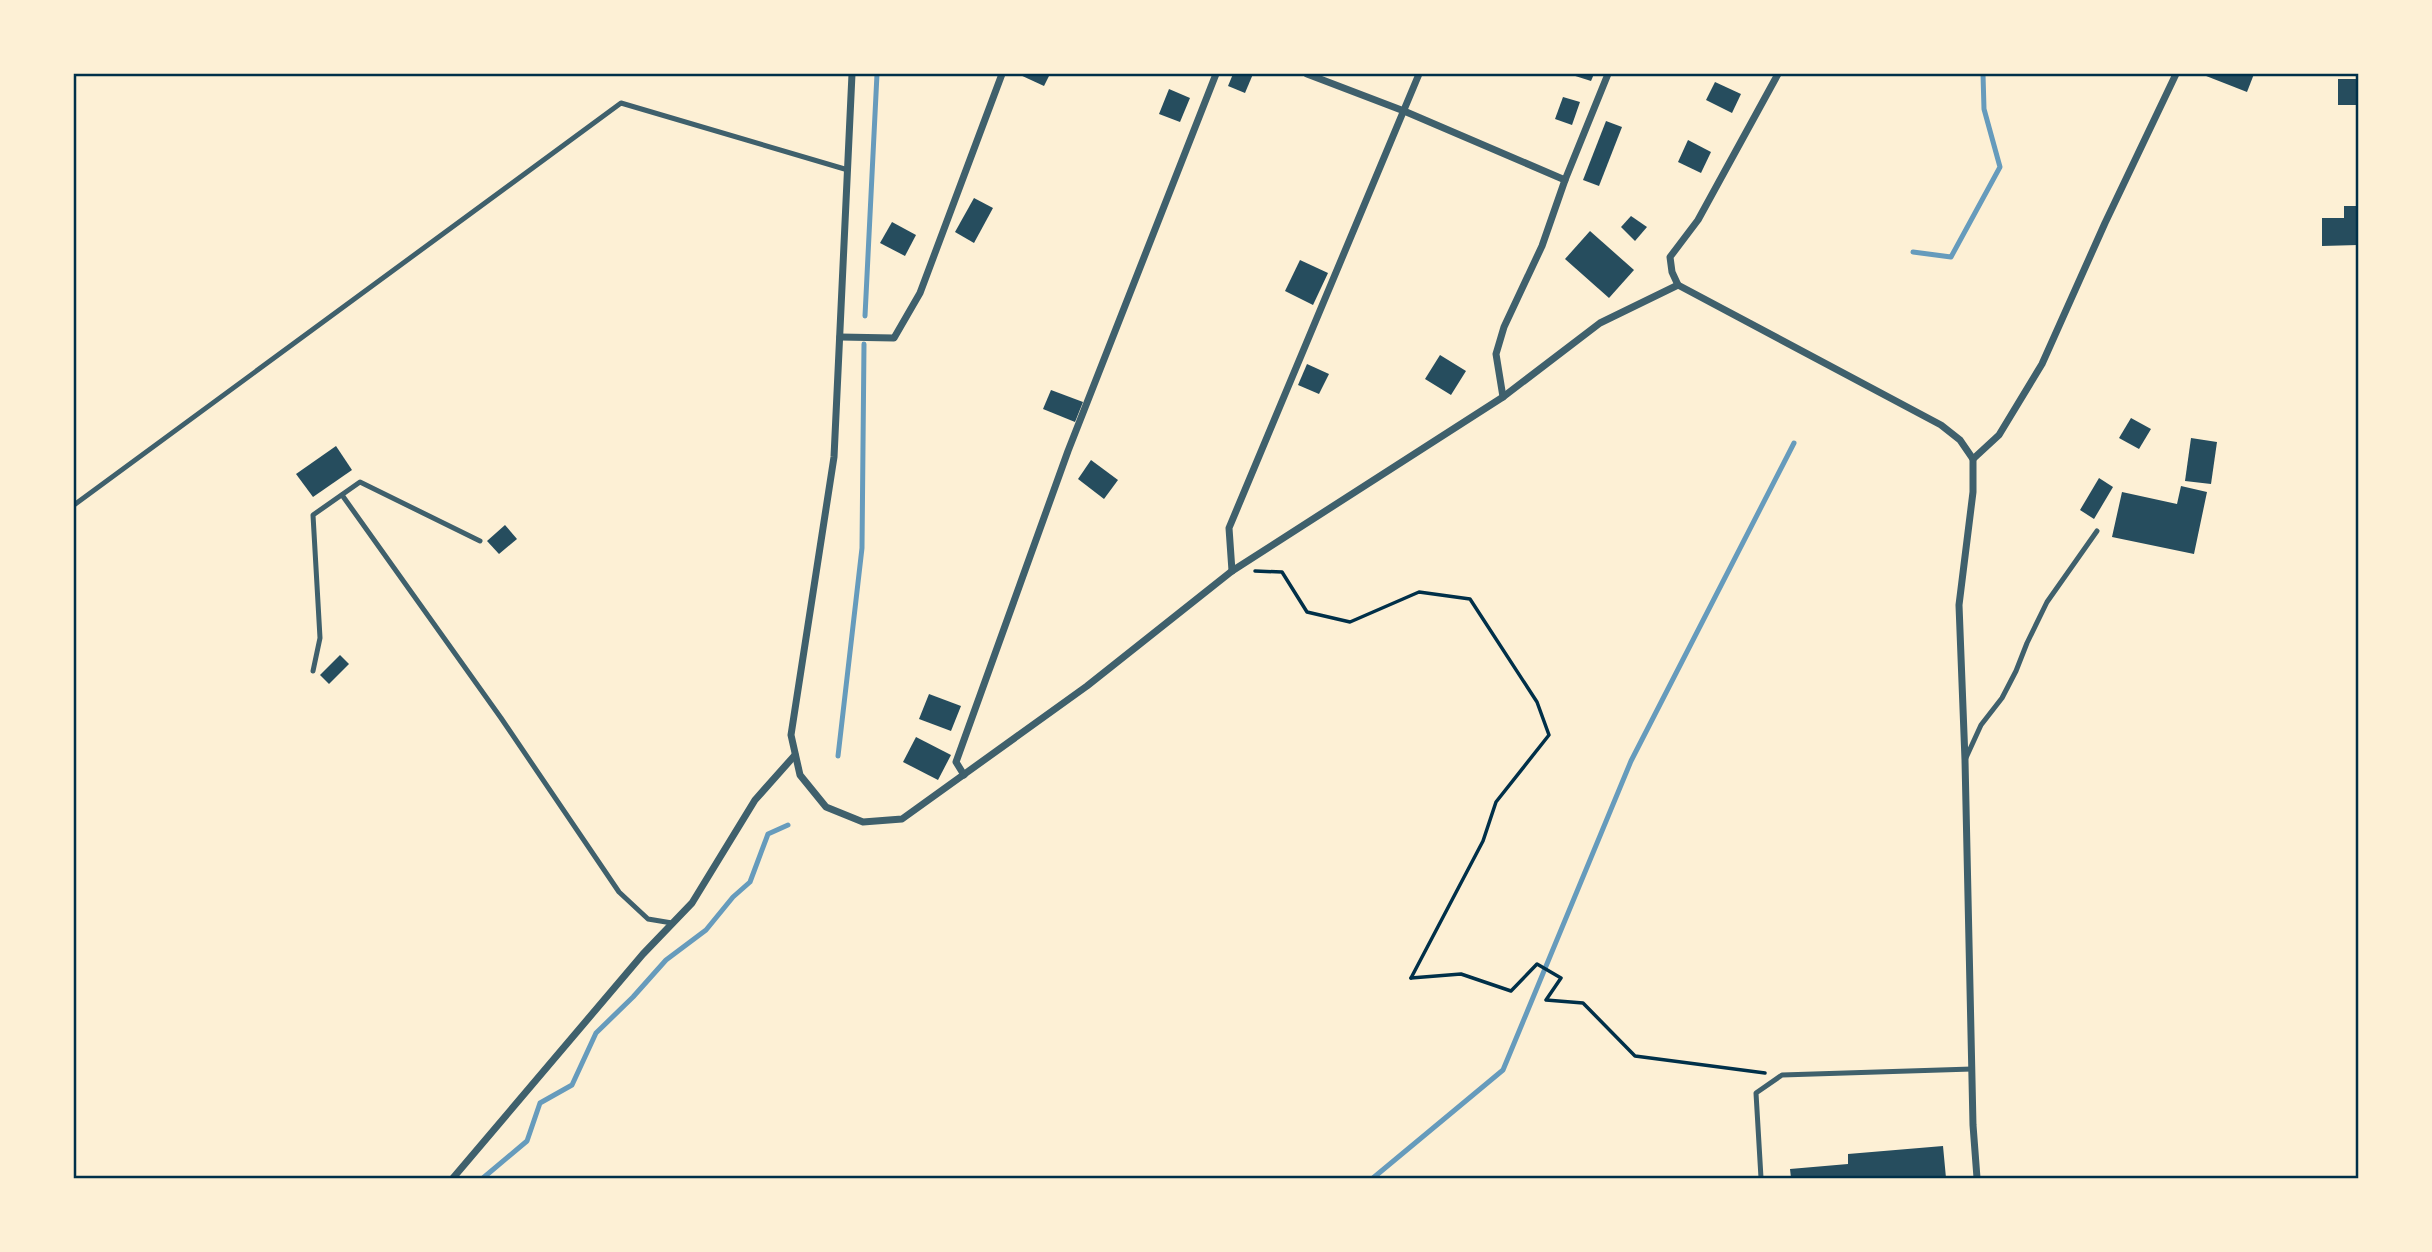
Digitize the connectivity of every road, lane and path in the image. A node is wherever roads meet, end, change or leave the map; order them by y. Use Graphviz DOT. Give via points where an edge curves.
graph roads {
  1 [pos="852,74"];
  2 [pos="1002,74"];
  3 [pos="1216,74"];
  4 [pos="1307,74"];
  5 [pos="1419,74"];
  6 [pos="1608,74"];
  7 [pos="1778,74"];
  8 [pos="2176,74"];
  9 [pos="1404,111"];
  10 [pos="848,170"];
  11 [pos="1565,180"];
  12 [pos="1678,285"];
  13 [pos="841,337"];
  14 [pos="1503,397"];
  15 [pos="1973,459"];
  16 [pos="342,495"];
  17 [pos="74,505"];
  18 [pos="2097,531"];
  19 [pos="480,541"];
  20 [pos="1232,571"];
  21 [pos="313,671"];
  22 [pos="795,755"];
  23 [pos="1965,761"];
  24 [pos="964,775"];
  25 [pos="672,923"];
  26 [pos="1972,1069"];
  27 [pos="1782,1075"];
  28 [pos="453,1178"];
  29 [pos="1761,1178"];
  30 [pos="1977,1178"];
  1 -- 10 [label="street"];
  2 -- 13 [label="street" via="920,293 894,338"];
  3 -- 24 [label="street" via="1063,464 956,762"];
  4 -- 9 [label="street"];
  5 -- 9 [label="street"];
  6 -- 11 [label="street"];
  7 -- 12 [label="street" via="1698,220 1670,257"];
  8 -- 15 [label="street" via="2042,364 1999,435"];
  9 -- 11 [label="street"];
  9 -- 20 [label="street" via="1229,528"];
  10 -- 13 [label="street"];
  10 -- 17 [label="lane" via="621,103"];
  11 -- 14 [label="street" via="1496,354"];
  12 -- 14 [label="street" via="1600,323"];
  12 -- 15 [label="street" via="1941,425 1960,440"];
  13 -- 22 [label="street" via="834,457 791,735"];
  14 -- 20 [label="street"];
  15 -- 23 [label="street" via="1959,606"];
  16 -- 19 [label="lane" via="360,482"];
  16 -- 21 [label="lane" via="313,515 320,638"];
  16 -- 25 [label="lane" via="619,892 648,919"];
  18 -- 23 [label="lane" via="2048,602 2002,698 1981,726"];
  20 -- 24 [label="street" via="1087,686"];
  20 -- 27 [label="path" via="1282,572 1307,612 1350,622 1419,592 1470,599 1537,702 1549,735 1496,802 1483,841 1411,978 1461,974 1511,991 1537,964 1561,978 1546,1000 1583,1003 1635,1056"];
  22 -- 24 [label="street" via="800,775 826,807 863,822 902,819"];
  22 -- 25 [label="street" via="755,800 692,903"];
  23 -- 26 [label="street"];
  25 -- 28 [label="street"];
  26 -- 27 [label="lane"];
  26 -- 30 [label="street"];
  27 -- 29 [label="lane" via="1756,1093"];
}
